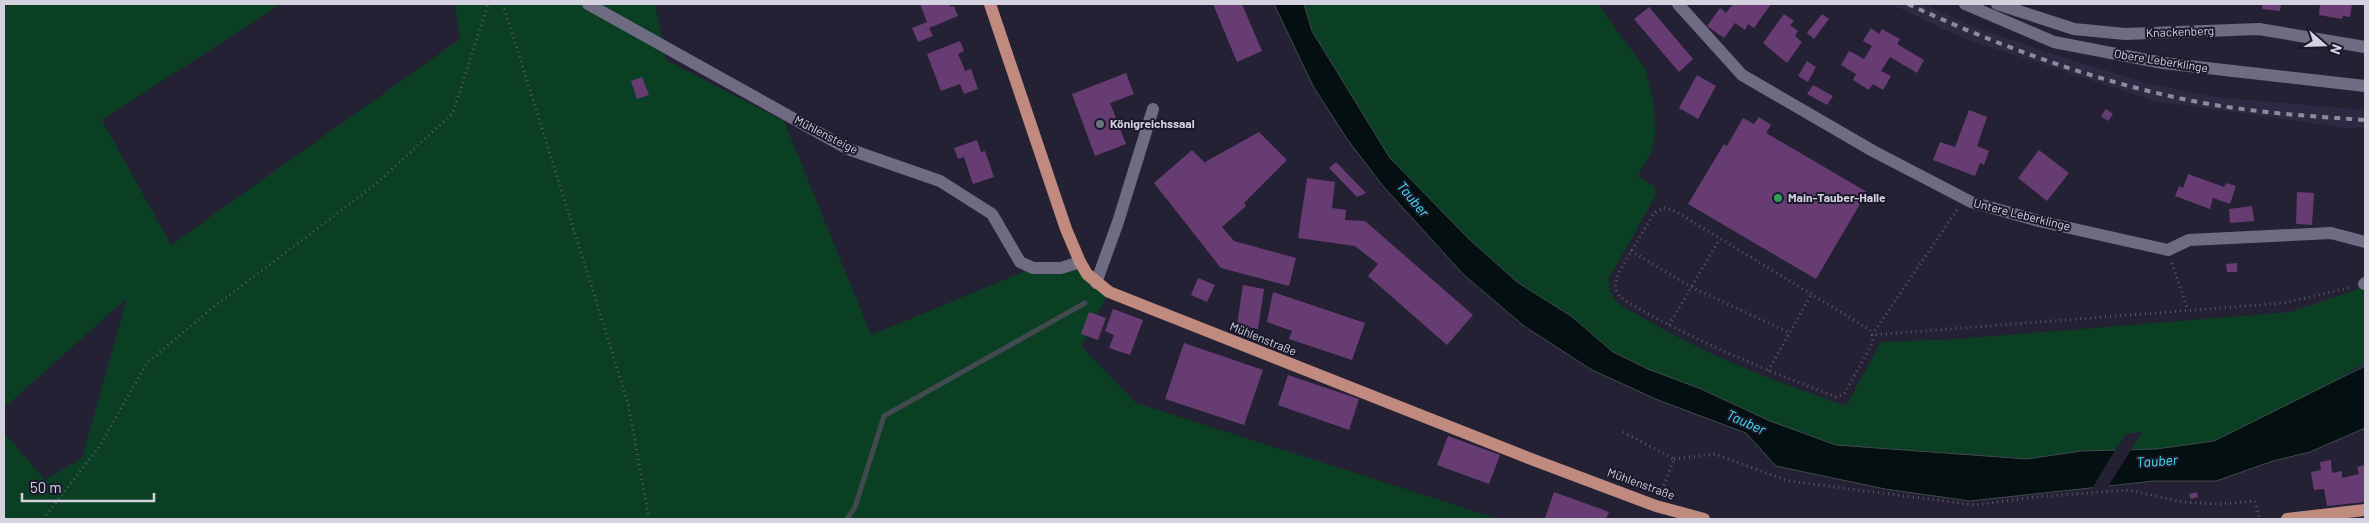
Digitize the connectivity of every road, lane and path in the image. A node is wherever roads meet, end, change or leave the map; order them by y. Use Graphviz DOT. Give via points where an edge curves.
graph roads {
  1 [pos="488,4"];
  2 [pos="503,4"];
  3 [pos="588,4"];
  4 [pos="990,4"];
  5 [pos="1678,4"];
  6 [pos="1965,4"];
  7 [pos="1997,4"];
  8 [pos="2365,47"];
  9 [pos="2365,86"];
  10 [pos="1153,109"];
  11 [pos="1965,199"];
  12 [pos="1719,240"];
  13 [pos="2365,242"];
  14 [pos="2168,250"];
  15 [pos="1631,251"];
  16 [pos="1080,262"];
  17 [pos="1096,283"];
  18 [pos="2365,283"];
  19 [pos="1691,287"];
  20 [pos="1810,295"];
  21 [pos="2188,310"];
  22 [pos="1669,325"];
  23 [pos="1788,332"];
  24 [pos="1872,334"];
  25 [pos="1768,371"];
  26 [pos="1623,432"];
  27 [pos="1674,459"];
  28 [pos="1656,506"];
  29 [pos="2365,510"];
  30 [pos="43,519"];
  31 [pos="649,519"];
  32 [pos="1704,519"];
  33 [pos="2260,519"];
  34 [pos="2287,519"];
  1 -- 30 [label="path" via="453,113 376,184 211,309 147,363 99,447"];
  2 -- 31 [label="path" via="628,402"];
  3 -- 16 [label="street, Mühlensteige" via="848,149 940,181 992,214 1020,262 1033,268 1061,268"];
  4 -- 16 [label="main road, Mühlenstraße"];
  5 -- 11 [label="street, Untere Leberklinge" via="1742,75 1833,130"];
  6 -- 9 [label="street, Obere Leberklinge" via="2054,42 2163,63"];
  7 -- 8 [label="street, Knackenberg" via="2074,29 2125,34 2259,29"];
  10 -- 17 [label="street"];
  11 -- 14 [label="street, Untere Leberklinge" via="2043,222"];
  11 -- 24 [label="path"];
  12 -- 15 [label="path" via="1675,211 1664,208 1654,213"];
  12 -- 19 [label="path"];
  12 -- 20 [label="path"];
  13 -- 14 [label="street" via="2331,233 2190,240"];
  14 -- 21 [label="path"];
  15 -- 19 [label="path"];
  15 -- 22 [label="path" via="1618,274 1617,291 1623,299"];
  16 -- 17 [label="main road, Mühlenstraße"];
  17 -- 28 [label="main road, Mühlenstraße" via="1109,292 1298,368"];
  18 -- 21 [label="path" via="2284,304"];
  19 -- 22 [label="path"];
  19 -- 23 [label="path"];
  20 -- 23 [label="path"];
  20 -- 24 [label="path"];
  21 -- 24 [label="path"];
  22 -- 25 [label="path"];
  23 -- 25 [label="path"];
  24 -- 25 [label="path" via="1871,346 1851,384 1844,394 1836,397"];
  26 -- 27 [label="path"];
  27 -- 28 [label="path"];
  27 -- 33 [label="path" via="1715,454 1788,481 1975,506 2035,497 2129,490 2183,502 2221,504 2254,501"];
  28 -- 32 [label="main road, Mühlenstraße"];
  29 -- 34 [label="main road"];
}
